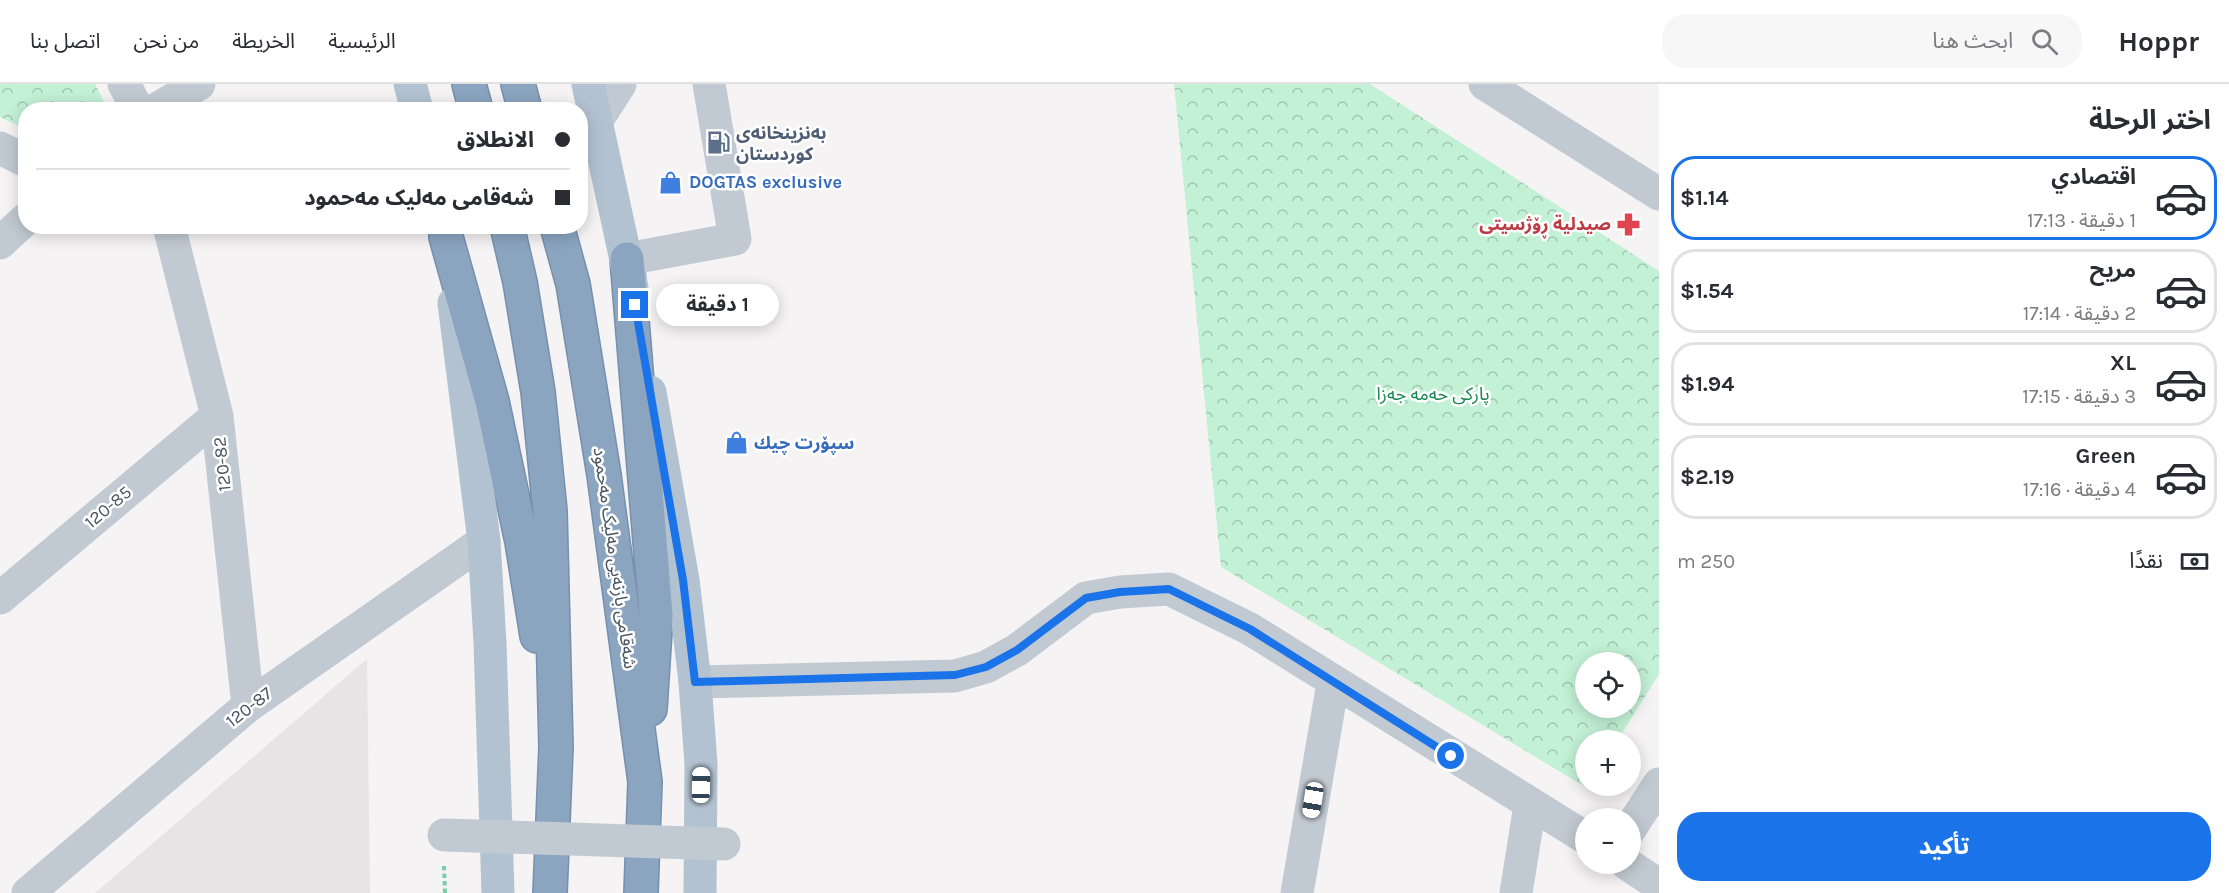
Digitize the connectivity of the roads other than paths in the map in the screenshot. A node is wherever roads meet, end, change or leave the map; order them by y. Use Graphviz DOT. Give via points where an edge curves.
graph roads {
  1 [pos="124,84"];
  2 [pos="199,84"];
  3 [pos="410,84"];
  4 [pos="469,84"];
  5 [pos="518,84"];
  6 [pos="588,84"];
  7 [pos="620,84"];
  8 [pos="709,84"];
  9 [pos="1485,84"];
  10 [pos="134,102"];
  11 [pos="169,102"];
  12 [pos="415,102"];
  13 [pos="474,102"];
  14 [pos="523,102"];
  15 [pos="597,120"];
  16 [pos="0,148"];
  17 [pos="18,157"];
  18 [pos="1657,188"];
  19 [pos="18,226"];
  20 [pos="171,234"];
  21 [pos="445,234"];
  22 [pos="446,234"];
  23 [pos="509,234"];
  24 [pos="559,234"];
  25 [pos="0,243"];
  26 [pos="627,260"];
  27 [pos="217,416"];
  28 [pos="484,541"];
  29 [pos="0,598"];
  30 [pos="695,682"];
  31 [pos="1333,683"];
  32 [pos="248,706"];
  33 [pos="556,747"];
  34 [pos="645,782"];
  35 [pos="1659,784"];
  36 [pos="1530,805"];
  37 [pos="1641,812"];
  38 [pos="1575,832"];
  39 [pos="444,835"];
  40 [pos="724,844"];
  41 [pos="1641,873"];
  42 [pos="1659,885"];
  43 [pos="28,893"];
  44 [pos="498,893"];
  45 [pos="550,893"];
  46 [pos="641,893"];
  47 [pos="700,893"];
  48 [pos="1297,893"];
  49 [pos="1516,893"];
  1 -- 10 [label="street"];
  2 -- 11 [label="street"];
  3 -- 12 [label="main road"];
  4 -- 13 [label="highway"];
  5 -- 14 [label="highway"];
  6 -- 15 [label="main road"];
  7 -- 15 [label="street"];
  8 -- 26 [label="street" via="735,239"];
  9 -- 18 [label="street"];
  15 -- 26 [label="main road"];
  16 -- 17 [label="street"];
  19 -- 25 [label="street"];
  20 -- 27 [label="street, 120-82"];
  21 -- 28 [label="main road"];
  22 -- 33 [label="highway" via="506,463"];
  23 -- 33 [label="highway" via="536,381 549,500"];
  24 -- 34 [label="highway, شەقامی بازنەیی مەلیک مەحمود" via="573,284 604,475"];
  26 -- 30 [label="main road" via="683,580"];
  26 -- 34 [label="highway" via="656,615"];
  27 -- 29 [label="street, 120-85"];
  27 -- 32 [label="street, 120-82"];
  28 -- 32 [label="street, 120-87"];
  28 -- 44 [label="main road"];
  30 -- 31 [label="street" via="955,675 986,667 1017,650 1086,598 1169,589 1250,629"];
  30 -- 47 [label="main road" via="701,764"];
  31 -- 36 [label="street"];
  31 -- 48 [label="street"];
  32 -- 43 [label="street, 120-87"];
  33 -- 45 [label="highway"];
  34 -- 46 [label="highway, شەقامی بازنەیی مەلیک مەحمود"];
  35 -- 37 [label="street"];
  36 -- 38 [label="street"];
  36 -- 49 [label="street"];
  39 -- 40 [label="street, bridge"];
  41 -- 42 [label="street"];
}
